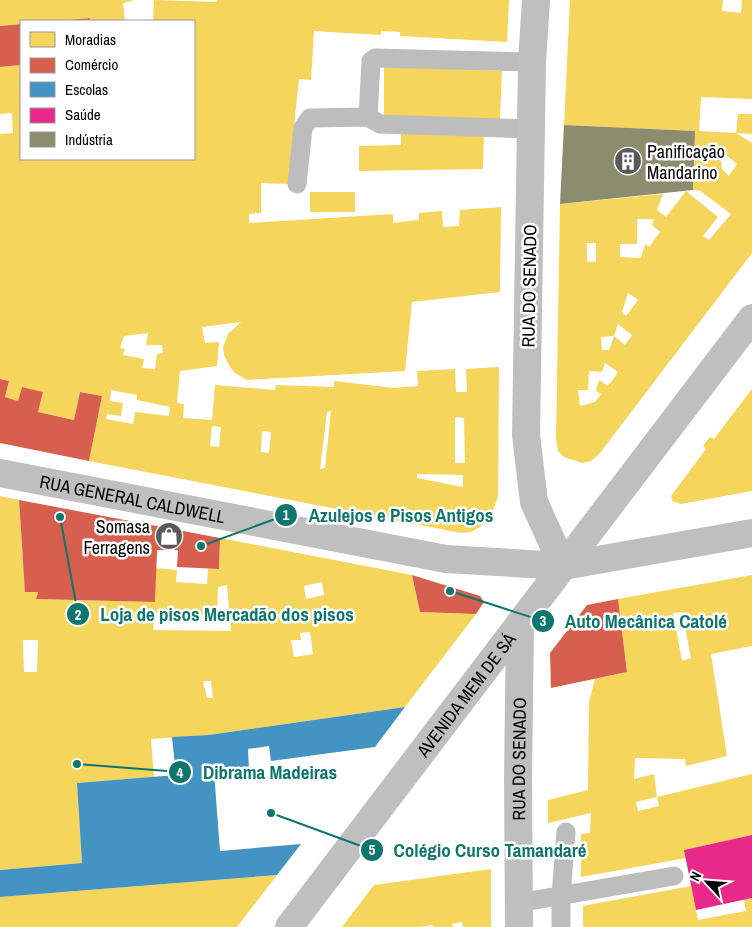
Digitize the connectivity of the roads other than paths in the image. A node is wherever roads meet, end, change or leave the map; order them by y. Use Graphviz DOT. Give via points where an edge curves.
graph roads {
  1 [pos="536,0"];
  2 [pos="532,62"];
  3 [pos="368,117"];
  4 [pos="532,129"];
  5 [pos="297,184"];
  6 [pos="752,318"];
  7 [pos="0,473"];
  8 [pos="752,533"];
  9 [pos="563,566"];
  10 [pos="520,623"];
  11 [pos="566,832"];
  12 [pos="674,876"];
  13 [pos="561,896"];
  14 [pos="518,915"];
  15 [pos="289,927"];
  16 [pos="561,927"];
  1 -- 2 [label="street, RUA DO SENADO"];
  2 -- 3 [label="lane" via="375,58 371,62"];
  2 -- 4 [label="street, RUA DO SENADO"];
  3 -- 4 [label="lane" via="380,124"];
  3 -- 5 [label="lane" via="310,118 303,128"];
  4 -- 9 [label="street, RUA DO SENADO" via="526,435 534,502"];
  6 -- 9 [label="street, AVENIDA MEM DE SÁ"];
  7 -- 9 [label="street, RUA GENERAL CALDWELL" via="446,559"];
  8 -- 9 [label="street, RUA GENERAL CALDWELL"];
  9 -- 10 [label="street, AVENIDA MEM DE SÁ"];
  10 -- 14 [label="street, RUA DO SENADO"];
  10 -- 15 [label="street, AVENIDA MEM DE SÁ"];
  11 -- 13 [label="lane"];
  12 -- 13 [label="lane"];
  13 -- 14 [label="lane"];
  13 -- 16 [label="lane"];
}
